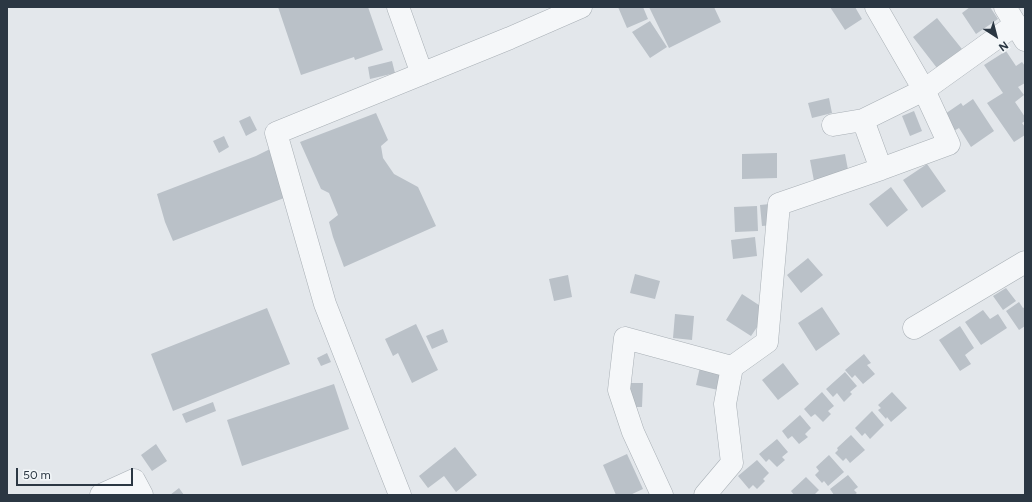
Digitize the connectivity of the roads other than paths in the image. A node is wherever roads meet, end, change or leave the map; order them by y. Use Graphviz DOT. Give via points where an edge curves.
graph roads {
  1 [pos="398,7"];
  2 [pos="581,7"];
  3 [pos="876,7"];
  4 [pos="1015,24"];
  5 [pos="422,74"];
  6 [pos="924,90"];
  7 [pos="863,120"];
  8 [pos="833,125"];
  9 [pos="881,169"];
  10 [pos="1025,262"];
  11 [pos="914,328"];
  12 [pos="732,367"];
  13 [pos="101,495"];
  14 [pos="142,495"];
  15 [pos="400,495"];
  16 [pos="662,495"];
  17 [pos="705,495"];
  1 -- 5 [label="street"];
  2 -- 5 [label="street"];
  3 -- 6 [label="street"];
  4 -- 6 [label="street"];
  5 -- 15 [label="street" via="276,133 325,304"];
  6 -- 7 [label="street"];
  6 -- 9 [label="street" via="949,144"];
  7 -- 8 [label="street"];
  7 -- 9 [label="street"];
  9 -- 12 [label="street" via="779,204 767,342"];
  10 -- 11 [label="street"];
  12 -- 16 [label="street" via="625,338 619,390 633,432"];
  12 -- 17 [label="street" via="725,404 732,463"];
  13 -- 14 [label="street" via="134,480"];
}
